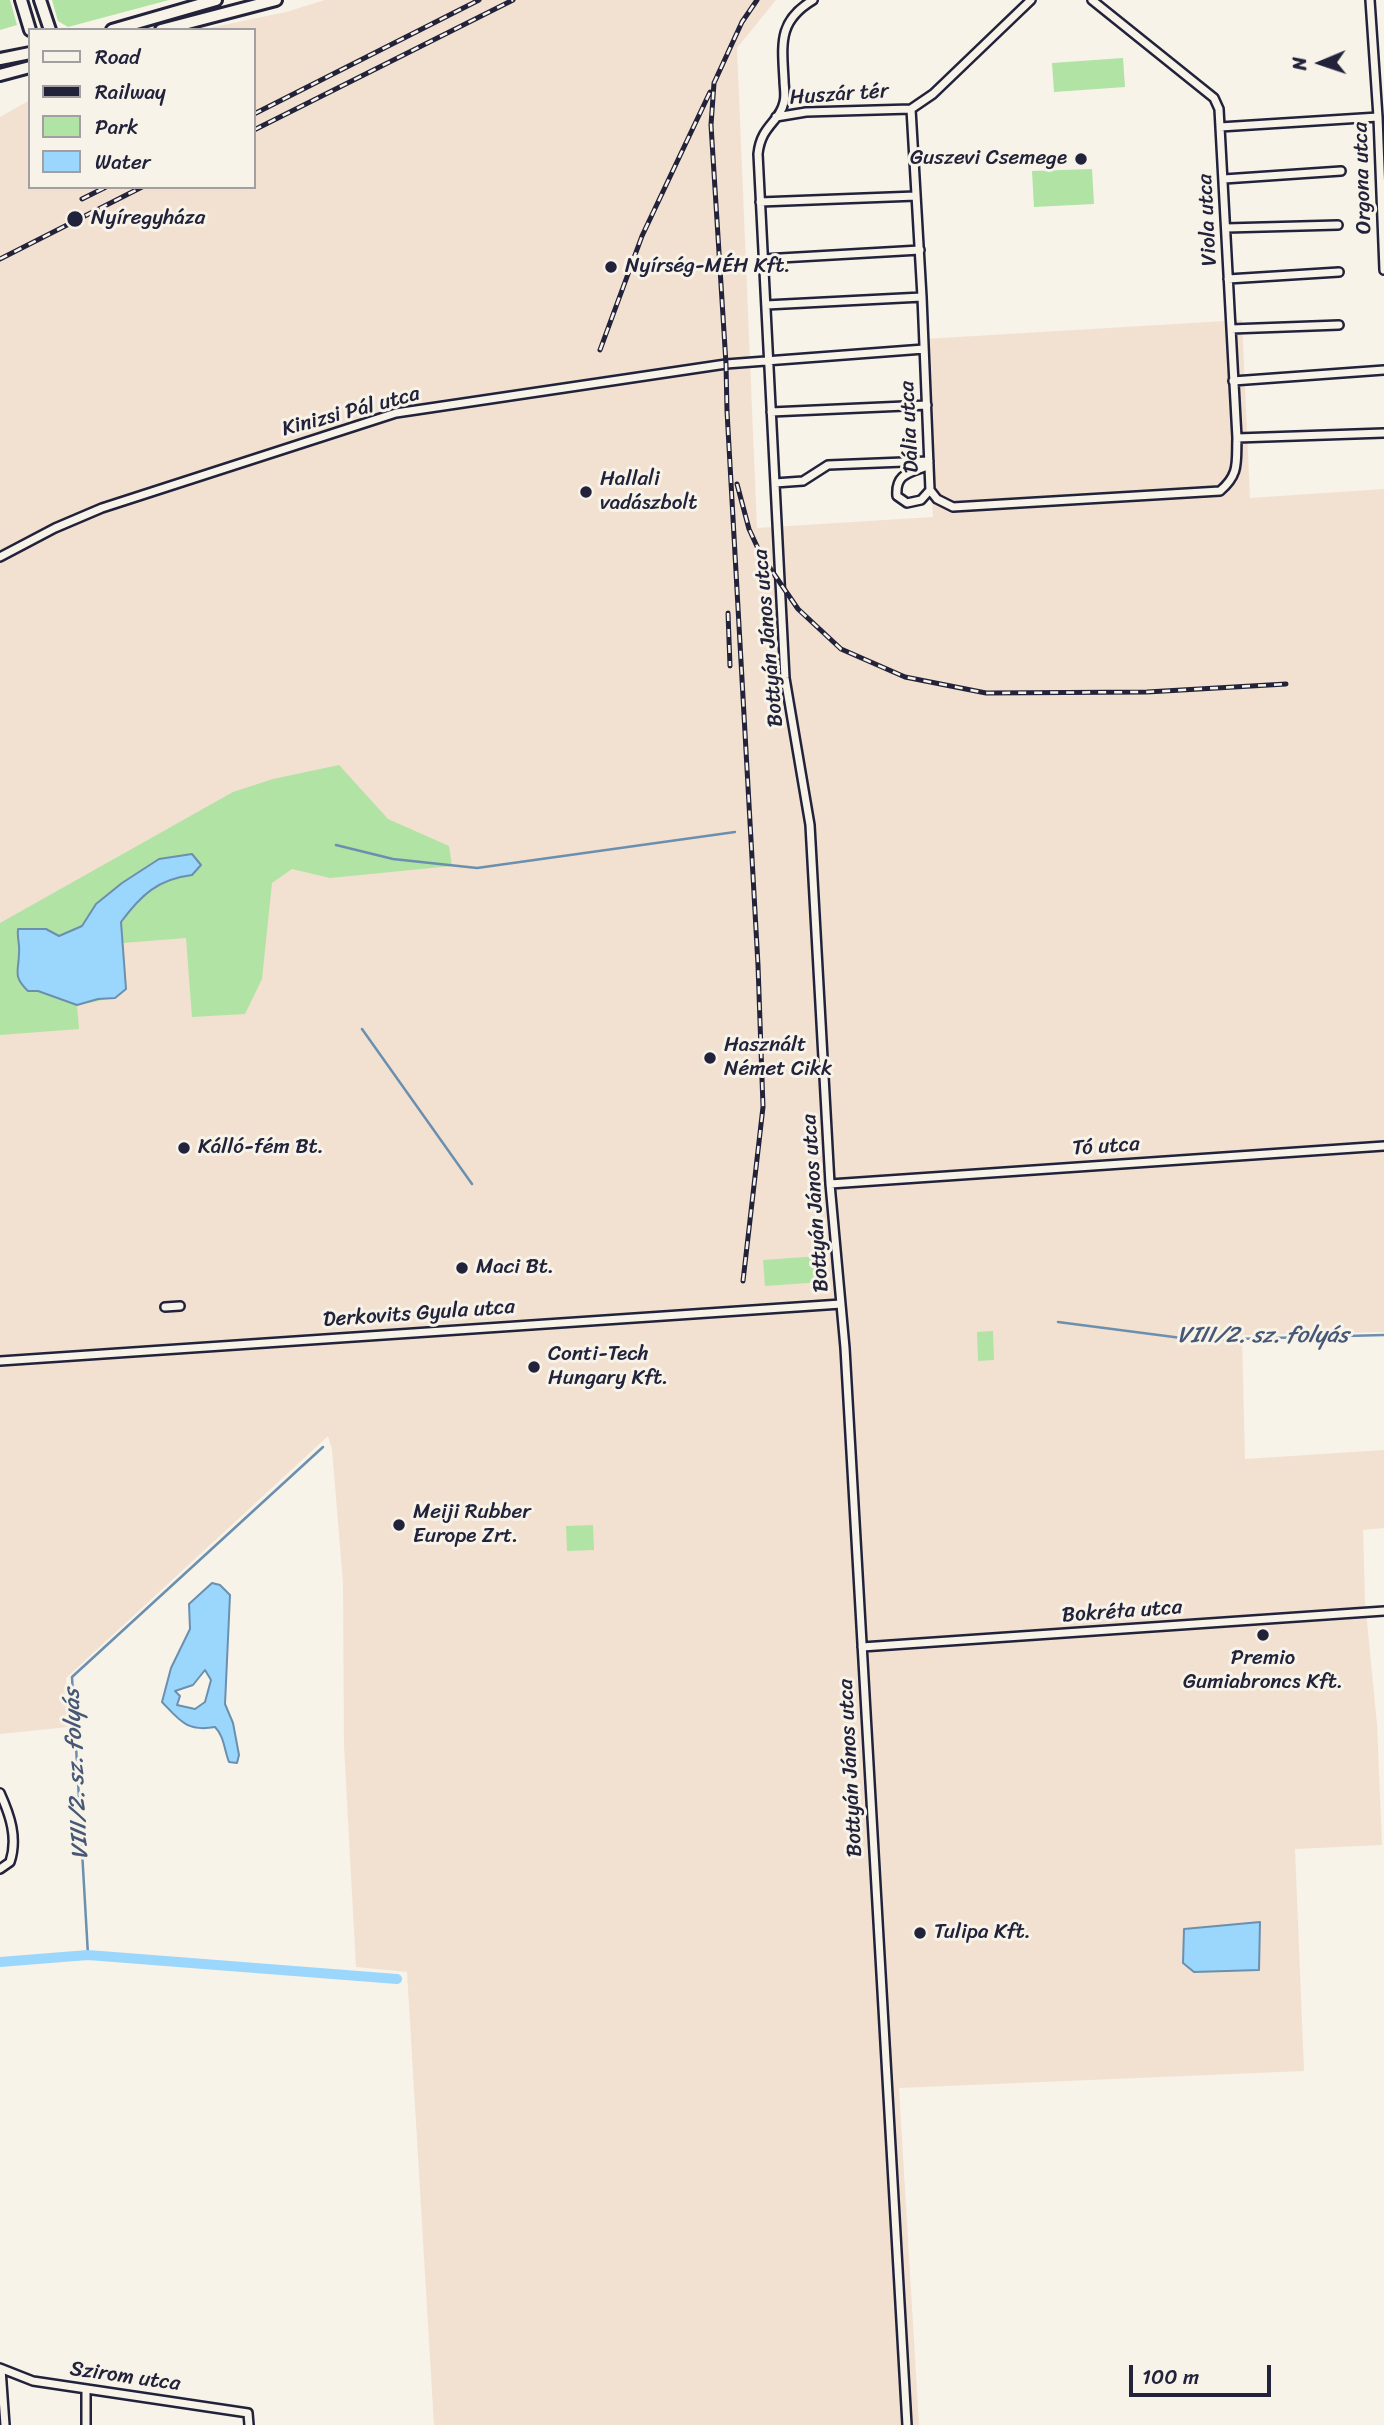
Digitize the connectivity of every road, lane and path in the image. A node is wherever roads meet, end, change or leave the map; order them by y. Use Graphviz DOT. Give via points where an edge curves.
graph roads {
  1 [pos="21,0"];
  2 [pos="40,0"];
  3 [pos="216,0"];
  4 [pos="276,0"];
  5 [pos="813,0"];
  6 [pos="1031,0"];
  7 [pos="1093,0"];
  8 [pos="1370,0"];
  9 [pos="29,28"];
  10 [pos="49,28"];
  11 [pos="119,28"];
  12 [pos="169,28"];
  13 [pos="28,53"];
  14 [pos="0,60"];
  15 [pos="28,68"];
  16 [pos="0,75"];
  17 [pos="911,109"];
  18 [pos="775,117"];
  19 [pos="1378,117"];
  20 [pos="1220,127"];
  21 [pos="1381,137"];
  22 [pos="1341,171"];
  23 [pos="1224,179"];
  24 [pos="916,196"];
  25 [pos="760,202"];
  26 [pos="1338,225"];
  27 [pos="1226,228"];
  28 [pos="919,250"];
  29 [pos="763,259"];
  30 [pos="1384,270"];
  31 [pos="1339,272"];
  32 [pos="1228,278"];
  33 [pos="922,298"];
  34 [pos="766,305"];
  35 [pos="1339,325"];
  36 [pos="1231,329"];
  37 [pos="924,349"];
  38 [pos="770,361"];
  39 [pos="1384,370"];
  40 [pos="1233,381"];
  41 [pos="927,405"];
  42 [pos="771,412"];
  43 [pos="1384,433"];
  44 [pos="1237,438"];
  45 [pos="929,463"];
  46 [pos="775,483"];
  47 [pos="930,490"];
  48 [pos="1220,491"];
  49 [pos="0,557"];
  50 [pos="1384,1146"];
  51 [pos="830,1184"];
  52 [pos="841,1304"];
  53 [pos="180,1306"];
  54 [pos="165,1307"];
  55 [pos="0,1361"];
  56 [pos="1384,1611"];
  57 [pos="862,1647"];
  58 [pos="0,1793"];
  59 [pos="0,1869"];
  60 [pos="1,2369"];
  61 [pos="86,2389"];
  62 [pos="5,2425"];
  63 [pos="86,2425"];
  64 [pos="249,2425"];
  65 [pos="907,2425"];
  1 -- 9 [label="main road"];
  2 -- 10 [label="main road"];
  3 -- 11 [label="main road"];
  4 -- 12 [label="main road"];
  5 -- 18 [label="street, Bottyán János utca" via="786,24 784,102"];
  6 -- 17 [label="street, Huszár tér" via="933,94"];
  7 -- 20 [label="street, Viola utca" via="1214,98"];
  8 -- 19 [label="street, Orgona utca"];
  13 -- 14 [label="main road"];
  15 -- 16 [label="main road"];
  17 -- 18 [label="street, Huszár tér"];
  17 -- 24 [label="street, Dália utca"];
  18 -- 25 [label="street, Bottyán János utca" via="759,140"];
  19 -- 20 [label="street"];
  19 -- 21 [label="street, Orgona utca"];
  20 -- 23 [label="street, Viola utca"];
  21 -- 30 [label="street, Orgona utca"];
  22 -- 23 [label="street"];
  23 -- 27 [label="street, Viola utca"];
  24 -- 25 [label="street"];
  24 -- 28 [label="street, Dália utca"];
  25 -- 29 [label="street, Bottyán János utca"];
  26 -- 27 [label="street"];
  27 -- 32 [label="street, Viola utca"];
  28 -- 29 [label="street"];
  28 -- 33 [label="street, Dália utca"];
  29 -- 34 [label="street, Bottyán János utca"];
  31 -- 32 [label="street"];
  32 -- 36 [label="street, Viola utca"];
  33 -- 34 [label="street"];
  33 -- 37 [label="street, Dália utca"];
  34 -- 38 [label="street, Bottyán János utca"];
  35 -- 36 [label="street"];
  36 -- 40 [label="street, Viola utca"];
  37 -- 38 [label="street, Kinizsi Pál utca"];
  37 -- 41 [label="street, Dália utca"];
  38 -- 42 [label="street, Bottyán János utca"];
  38 -- 49 [label="street, Kinizsi Pál utca" via="396,413 102,508"];
  39 -- 40 [label="street"];
  40 -- 44 [label="street, Viola utca"];
  41 -- 42 [label="street"];
  41 -- 45 [label="street, Dália utca"];
  42 -- 46 [label="street, Bottyán János utca"];
  43 -- 44 [label="street"];
  44 -- 48 [label="street, Viola utca" via="1236,471"];
  45 -- 46 [label="street" via="828,465 803,481"];
  45 -- 47 [label="street, Dália utca"];
  45 -- 47 [label="street" via="908,471 896,487 897,496 907,503 921,500"];
  46 -- 51 [label="street, Bottyán János utca" via="785,678 810,825"];
  47 -- 48 [label="street, Dália utca" via="953,507"];
  50 -- 51 [label="street, Tó utca"];
  51 -- 52 [label="street, Bottyán János utca"];
  52 -- 55 [label="street, Derkovits Gyula utca"];
  52 -- 57 [label="street, Bottyán János utca"];
  53 -- 54 [label="street"];
  56 -- 57 [label="street, Bokréta utca"];
  57 -- 65 [label="street, Bottyán János utca"];
  58 -- 59 [label="street" via="12,1822 13,1845 10,1861"];
  60 -- 61 [label="street, Szirom utca" via="33,2381"];
  60 -- 62 [label="street"];
  61 -- 63 [label="street"];
  61 -- 64 [label="street, Szirom utca" via="248,2413"];
}
